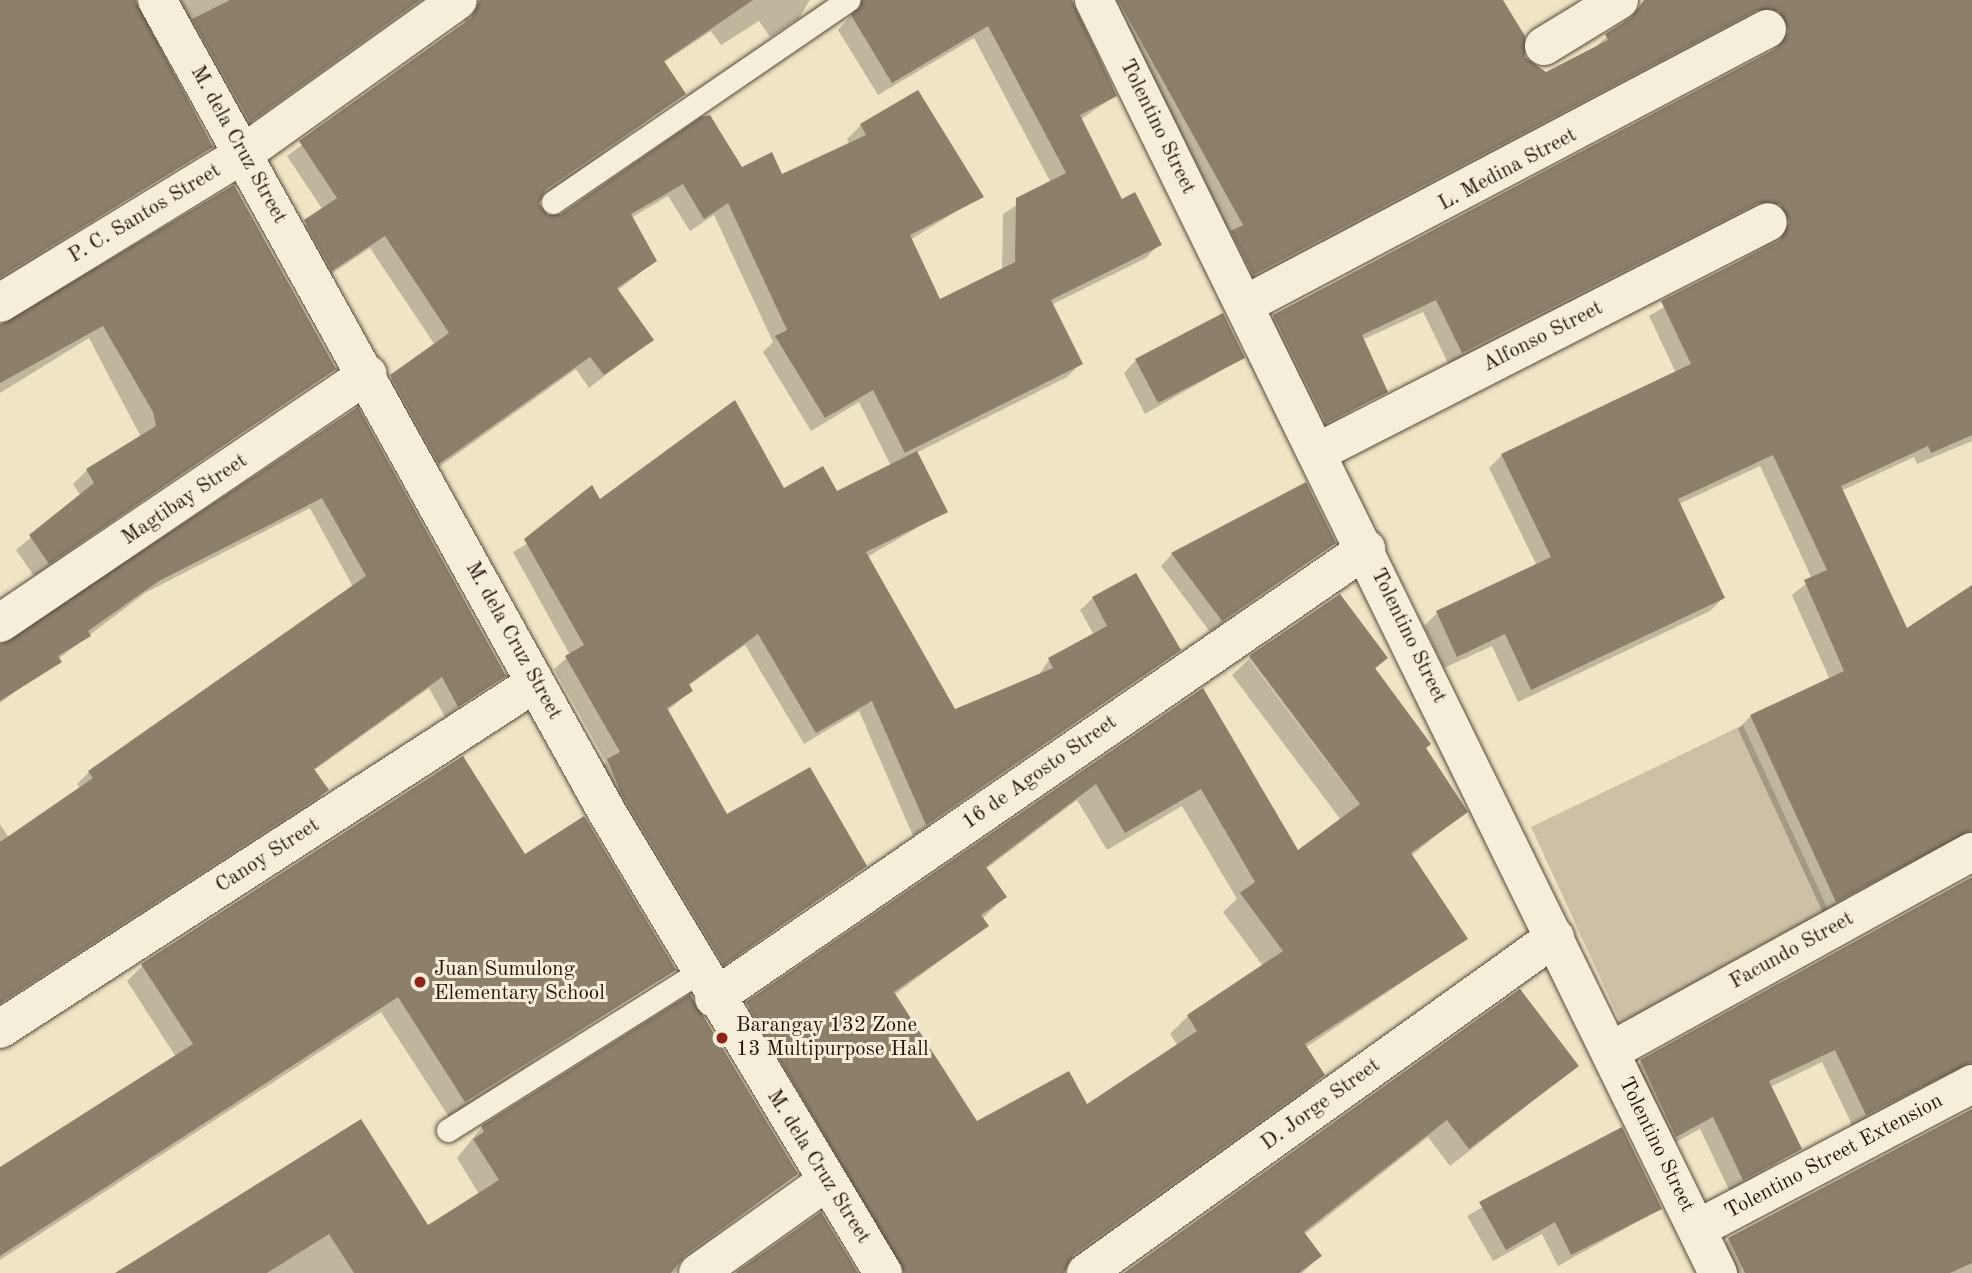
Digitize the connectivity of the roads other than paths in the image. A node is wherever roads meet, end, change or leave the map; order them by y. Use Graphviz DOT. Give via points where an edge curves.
graph roads {
  1 [pos="157,0"];
  2 [pos="458,0"];
  3 [pos="848,0"];
  4 [pos="1094,0"];
  5 [pos="1619,0"];
  6 [pos="1767,29"];
  7 [pos="1544,46"];
  8 [pos="243,154"];
  9 [pos="553,202"];
  10 [pos="1768,222"];
  11 [pos="0,303"];
  12 [pos="1246,304"];
  13 [pos="368,374"];
  14 [pos="1318,452"];
  15 [pos="1366,549"];
  16 [pos="0,623"];
  17 [pos="535,683"];
  18 [pos="1972,852"];
  19 [pos="1555,937"];
  20 [pos="707,985"];
  21 [pos="0,1029"];
  22 [pos="1611,1051"];
  23 [pos="1972,1084"];
  24 [pos="448,1130"];
  25 [pos="827,1181"];
  26 [pos="1697,1229"];
  27 [pos="698,1273"];
  28 [pos="883,1273"];
  29 [pos="1086,1273"];
  30 [pos="1718,1273"];
  1 -- 8 [label="street, M. dela Cruz Street"];
  2 -- 8 [label="street, P. C. Santos Street"];
  3 -- 9 [label="lane"];
  4 -- 12 [label="street, Tolentino Street"];
  5 -- 7 [label="street"];
  6 -- 12 [label="street, L. Medina Street"];
  8 -- 11 [label="street, P. C. Santos Street"];
  8 -- 13 [label="street, M. dela Cruz Street"];
  10 -- 14 [label="street, Alfonso Street"];
  12 -- 14 [label="street, Tolentino Street"];
  13 -- 16 [label="street, Magtibay Street"];
  13 -- 17 [label="street, M. dela Cruz Street"];
  14 -- 15 [label="street, Tolentino Street"];
  15 -- 19 [label="street, Tolentino Street"];
  15 -- 20 [label="street, 16 de Agosto Street"];
  17 -- 20 [label="street, M. dela Cruz Street"];
  17 -- 21 [label="street, Canoy Street"];
  18 -- 22 [label="street, Facundo Street"];
  19 -- 22 [label="street, Tolentino Street"];
  19 -- 29 [label="street, D. Jorge Street"];
  20 -- 24 [label="lane"];
  20 -- 25 [label="street, M. dela Cruz Street"];
  22 -- 26 [label="street, Tolentino Street"];
  23 -- 26 [label="street, Tolentino Street Extension"];
  25 -- 27 [label="street"];
  25 -- 28 [label="street, M. dela Cruz Street"];
  26 -- 30 [label="street, Tolentino Street"];
}
